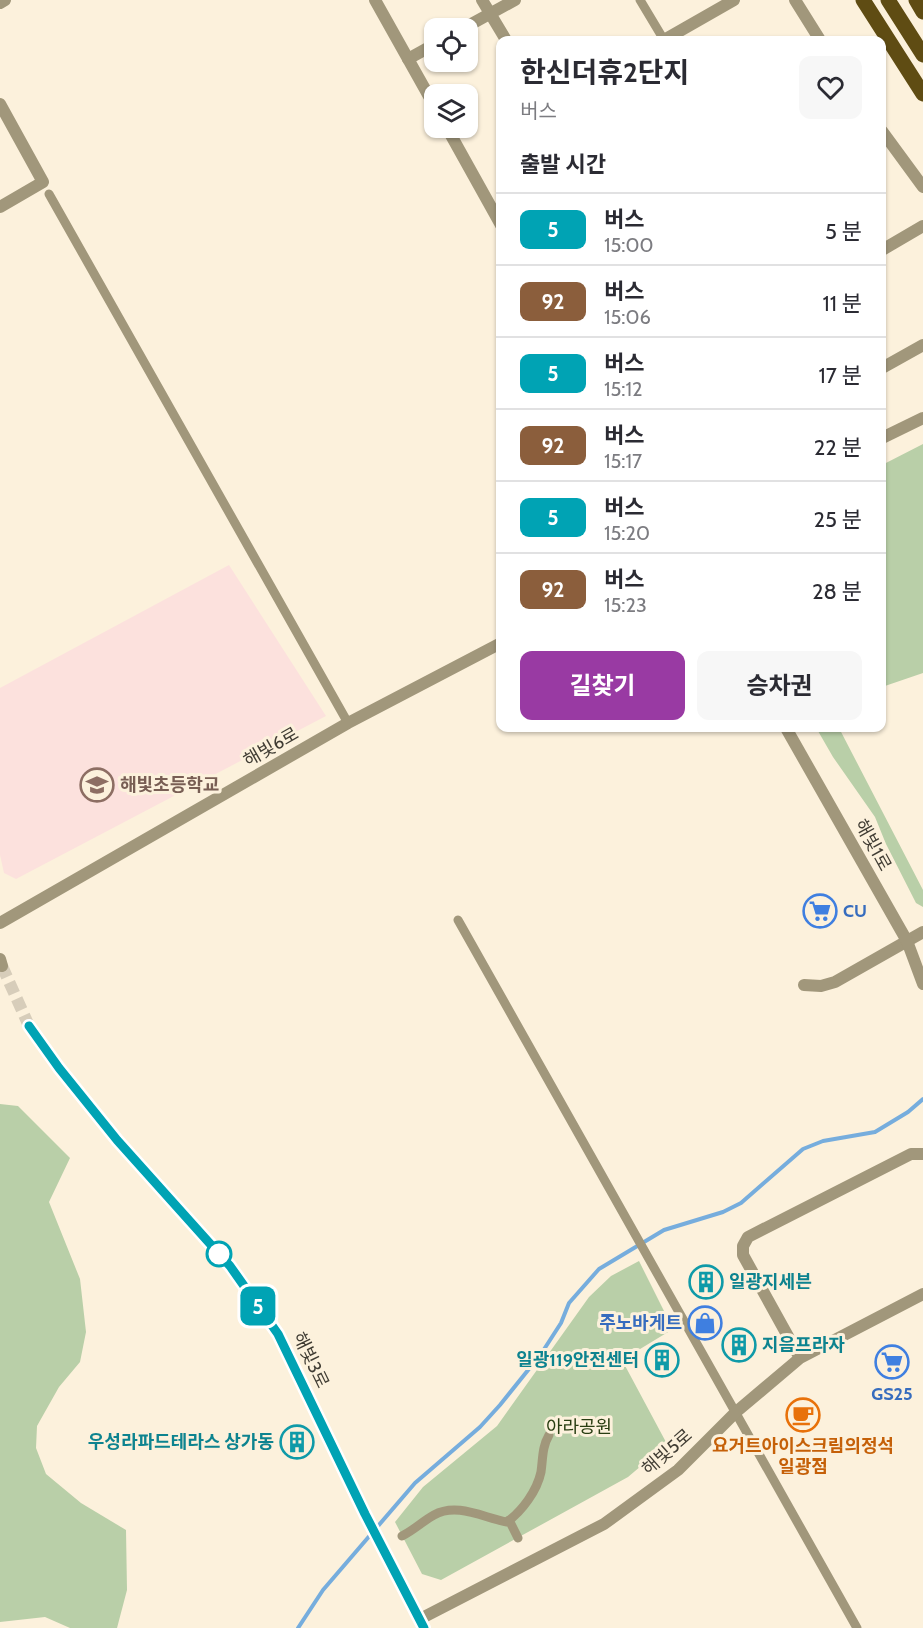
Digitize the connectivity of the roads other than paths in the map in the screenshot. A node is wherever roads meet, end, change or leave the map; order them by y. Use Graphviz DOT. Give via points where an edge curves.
graph roads {
  1 [pos="5,0"];
  2 [pos="375,0"];
  3 [pos="482,0"];
  4 [pos="515,0"];
  5 [pos="640,0"];
  6 [pos="734,0"];
  7 [pos="795,0"];
  8 [pos="863,0"];
  9 [pos="888,0"];
  10 [pos="916,0"];
  11 [pos="0,3"];
  12 [pos="923,12"];
  13 [pos="490,14"];
  14 [pos="478,20"];
  15 [pos="504,36"];
  16 [pos="662,36"];
  17 [pos="671,36"];
  18 [pos="818,36"];
  19 [pos="886,36"];
  20 [pos="886,36"];
  21 [pos="424,50"];
  22 [pos="923,55"];
  23 [pos="408,59"];
  24 [pos="424,87"];
  25 [pos="923,94"];
  26 [pos="0,104"];
  27 [pos="453,138"];
  28 [pos="887,148"];
  29 [pos="923,187"];
  30 [pos="49,194"];
  31 [pos="0,207"];
  32 [pos="496,216"];
  33 [pos="923,226"];
  34 [pos="886,248"];
  35 [pos="923,345"];
  36 [pos="886,366"];
  37 [pos="923,418"];
  38 [pos="886,436"];
  39 [pos="496,646"];
  40 [pos="348,723"];
  41 [pos="788,732"];
  42 [pos="458,920"];
  43 [pos="0,923"];
  44 [pos="923,932"];
  45 [pos="907,941"];
  46 [pos="923,984"];
  47 [pos="804,985"];
  48 [pos="29,1026"];
  49 [pos="923,1154"];
  50 [pos="923,1294"];
  51 [pos="800,1358"];
  52 [pos="736,1412"];
  53 [pos="549,1435"];
  54 [pos="509,1520"];
  55 [pos="402,1536"];
  56 [pos="518,1538"];
  57 [pos="422,1623"];
  58 [pos="857,1628"];
  1 -- 11 [label="street"];
  2 -- 23 [label="street"];
  3 -- 13 [label="street"];
  4 -- 13 [label="street"];
  5 -- 16 [label="street"];
  6 -- 17 [label="street"];
  7 -- 18 [label="street"];
  8 -- 19 [label="main road"];
  9 -- 22 [label="main road"];
  10 -- 12 [label="main road"];
  13 -- 14 [label="street"];
  13 -- 15 [label="street"];
  20 -- 25 [label="main road"];
  21 -- 23 [label="street"];
  23 -- 24 [label="street"];
  26 -- 31 [label="street" via="43,182"];
  27 -- 32 [label="street"];
  28 -- 29 [label="street"];
  30 -- 40 [label="street"];
  33 -- 34 [label="street"];
  35 -- 36 [label="street"];
  37 -- 38 [label="street"];
  39 -- 40 [label="street, 해빛6로"];
  40 -- 43 [label="street, 해빛6로"];
  41 -- 45 [label="street, 해빛1로"];
  42 -- 52 [label="street"];
  44 -- 45 [label="street"];
  45 -- 46 [label="street, 해빛1로"];
  45 -- 47 [label="street" via="835,982"];
  48 -- 57 [label="street, 해빛3로" via="117,1140 230,1266 278,1334"];
  49 -- 51 [label="street" via="911,1154 748,1237 743,1255"];
  50 -- 51 [label="street, 해빛5로"];
  51 -- 52 [label="street, 해빛5로"];
  52 -- 57 [label="street, 해빛5로" via="678,1470 604,1524"];
  52 -- 58 [label="street"];
  53 -- 54 [label="street" via="533,1490"];
  54 -- 55 [label="street" via="450,1511 436,1514"];
  54 -- 56 [label="street"];
}
